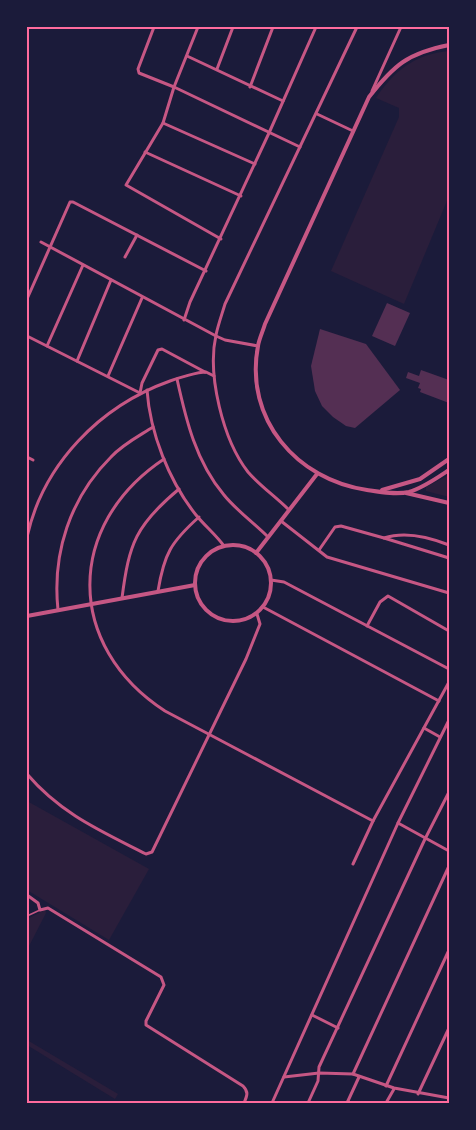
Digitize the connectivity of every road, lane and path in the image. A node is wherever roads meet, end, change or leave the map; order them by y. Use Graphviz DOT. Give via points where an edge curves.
graph roads {
  1 [pos="154,27"];
  2 [pos="198,27"];
  3 [pos="233,27"];
  4 [pos="273,27"];
  5 [pos="316,27"];
  6 [pos="357,27"];
  7 [pos="401,27"];
  8 [pos="449,45"];
  9 [pos="187,56"];
  10 [pos="217,69"];
  11 [pos="174,87"];
  12 [pos="250,87"];
  13 [pos="369,97"];
  14 [pos="283,101"];
  15 [pos="317,114"];
  16 [pos="163,123"];
  17 [pos="355,131"];
  18 [pos="270,133"];
  19 [pos="300,147"];
  20 [pos="145,152"];
  21 [pos="255,164"];
  22 [pos="241,196"];
  23 [pos="136,235"];
  24 [pos="221,239"];
  25 [pos="41,242"];
  26 [pos="49,246"];
  27 [pos="125,257"];
  28 [pos="83,264"];
  29 [pos="206,271"];
  30 [pos="111,280"];
  31 [pos="142,297"];
  32 [pos="27,299"];
  33 [pos="184,320"];
  34 [pos="27,336"];
  35 [pos="216,336"];
  36 [pos="47,346"];
  37 [pos="258,346"];
  38 [pos="77,361"];
  39 [pos="206,372"];
  40 [pos="108,376"];
  41 [pos="214,376"];
  42 [pos="177,379"];
  43 [pos="147,389"];
  44 [pos="140,393"];
  45 [pos="153,427"];
  46 [pos="27,457"];
  47 [pos="164,459"];
  48 [pos="449,459"];
  49 [pos="33,460"];
  50 [pos="444,464"];
  51 [pos="449,470"];
  52 [pos="317,474"];
  53 [pos="179,489"];
  54 [pos="379,491"];
  55 [pos="405,492"];
  56 [pos="449,503"];
  57 [pos="289,510"];
  58 [pos="199,517"];
  59 [pos="281,521"];
  60 [pos="27,537"];
  61 [pos="268,537"];
  62 [pos="384,538"];
  63 [pos="224,546"];
  64 [pos="449,546"];
  65 [pos="319,550"];
  66 [pos="256,553"];
  67 [pos="449,558"];
  68 [pos="271,580"];
  69 [pos="195,585"];
  70 [pos="158,591"];
  71 [pos="449,593"];
  72 [pos="122,598"];
  73 [pos="91,604"];
  74 [pos="263,607"];
  75 [pos="58,610"];
  76 [pos="257,614"];
  77 [pos="27,616"];
  78 [pos="367,626"];
  79 [pos="449,631"];
  80 [pos="449,669"];
  81 [pos="449,682"];
  82 [pos="439,701"];
  83 [pos="449,720"];
  84 [pos="424,728"];
  85 [pos="210,734"];
  86 [pos="440,737"];
  87 [pos="27,774"];
  88 [pos="449,792"];
  89 [pos="373,821"];
  90 [pos="398,823"];
  91 [pos="425,839"];
  92 [pos="449,851"];
  93 [pos="353,864"];
  94 [pos="449,867"];
  95 [pos="27,895"];
  96 [pos="40,910"];
  97 [pos="27,916"];
  98 [pos="449,950"];
  99 [pos="312,1015"];
  100 [pos="338,1028"];
  101 [pos="449,1028"];
  102 [pos="443,1041"];
  103 [pos="449,1044"];
  104 [pos="319,1073"];
  105 [pos="353,1074"];
  106 [pos="284,1077"];
  107 [pos="359,1077"];
  108 [pos="386,1086"];
  109 [pos="394,1088"];
  110 [pos="418,1094"];
  111 [pos="449,1098"];
  112 [pos="244,1103"];
  113 [pos="272,1103"];
  114 [pos="308,1103"];
  115 [pos="347,1103"];
  116 [pos="386,1103"];
  1 -- 11 [label="street" via="138,71"];
  2 -- 9 [label="street"];
  3 -- 10 [label="street"];
  4 -- 12 [label="street"];
  5 -- 14 [label="street"];
  6 -- 15 [label="street"];
  7 -- 13 [label="street"];
  8 -- 13 [label="street" via="406,58"];
  9 -- 10 [label="street"];
  9 -- 11 [label="street"];
  10 -- 12 [label="street"];
  11 -- 16 [label="street"];
  11 -- 18 [label="street"];
  12 -- 14 [label="street"];
  13 -- 17 [label="street"];
  14 -- 18 [label="street"];
  15 -- 17 [label="street"];
  15 -- 19 [label="street"];
  16 -- 20 [label="street"];
  16 -- 21 [label="street"];
  17 -- 37 [label="street"];
  18 -- 19 [label="street"];
  18 -- 21 [label="street"];
  19 -- 35 [label="street" via="225,304"];
  20 -- 22 [label="street"];
  20 -- 24 [label="street" via="126,185 128,188"];
  21 -- 22 [label="street"];
  22 -- 24 [label="street"];
  23 -- 26 [label="street" via="70,202"];
  23 -- 27 [label="street"];
  23 -- 29 [label="street"];
  24 -- 29 [label="street"];
  25 -- 26 [label="street"];
  26 -- 28 [label="street"];
  26 -- 32 [label="street"];
  28 -- 30 [label="street"];
  28 -- 36 [label="street"];
  29 -- 33 [label="street"];
  30 -- 31 [label="street"];
  30 -- 38 [label="street"];
  31 -- 33 [label="street"];
  31 -- 40 [label="street"];
  33 -- 35 [label="street"];
  34 -- 36 [label="street"];
  35 -- 37 [label="street"];
  35 -- 41 [label="street"];
  36 -- 38 [label="street"];
  37 -- 52 [label="street" via="258,392 265,413 288,452"];
  38 -- 40 [label="street"];
  39 -- 41 [label="street"];
  39 -- 42 [label="street"];
  39 -- 44 [label="street" via="158,350"];
  40 -- 44 [label="street"];
  41 -- 57 [label="street" via="229,438 248,472"];
  42 -- 43 [label="street"];
  42 -- 61 [label="street" via="186,420 208,473 224,496"];
  43 -- 44 [label="street"];
  43 -- 45 [label="street"];
  44 -- 60 [label="street" via="80,437 45,490"];
  45 -- 47 [label="street"];
  45 -- 75 [label="street" via="112,456 76,506 59,555"];
  46 -- 49 [label="street"];
  47 -- 53 [label="street"];
  47 -- 73 [label="street" via="134,483 114,506 99,535 92,560"];
  48 -- 50 [label="street"];
  50 -- 51 [label="street"];
  50 -- 54 [label="street" via="420,479"];
  51 -- 55 [label="street" via="422,487"];
  52 -- 54 [label="street" via="344,485"];
  52 -- 57 [label="street"];
  53 -- 58 [label="street"];
  53 -- 72 [label="street" via="159,506 138,533 126,565"];
  54 -- 55 [label="street"];
  55 -- 56 [label="street"];
  57 -- 59 [label="street"];
  58 -- 63 [label="street"];
  58 -- 70 [label="street" via="179,535 169,551"];
  59 -- 61 [label="street"];
  59 -- 65 [label="street"];
  61 -- 66 [label="street"];
  62 -- 64 [label="street" via="396,534 422,537"];
  62 -- 65 [label="street" via="335,527"];
  62 -- 67 [label="street"];
  63 -- 66 [label="street" via="241,546"];
  63 -- 69 [label="street" via="214,550 200,565"];
  65 -- 71 [label="street" via="327,557"];
  66 -- 68 [label="street"];
  68 -- 74 [label="street"];
  68 -- 78 [label="street" via="284,582"];
  69 -- 70 [label="street"];
  69 -- 76 [label="street" via="197,597 212,615 235,622"];
  70 -- 72 [label="street"];
  72 -- 73 [label="street"];
  73 -- 75 [label="street"];
  73 -- 85 [label="street" via="98,634 127,682 144,698"];
  74 -- 76 [label="street"];
  74 -- 82 [label="street"];
  75 -- 77 [label="street"];
  76 -- 85 [label="street" via="260,624"];
  78 -- 79 [label="street" via="380,602 388,596"];
  78 -- 80 [label="street"];
  81 -- 82 [label="street"];
  82 -- 84 [label="street"];
  83 -- 86 [label="street"];
  84 -- 86 [label="street"];
  84 -- 89 [label="street"];
  85 -- 87 [label="street" via="153,852 147,855 81,820 44,794"];
  85 -- 89 [label="street"];
  86 -- 90 [label="street"];
  88 -- 91 [label="street"];
  89 -- 93 [label="street"];
  90 -- 91 [label="street"];
  90 -- 99 [label="street"];
  91 -- 92 [label="street"];
  91 -- 100 [label="street"];
  94 -- 105 [label="street"];
  95 -- 96 [label="street" via="38,903"];
  96 -- 97 [label="lane"];
  96 -- 112 [label="street" via="48,908 161,977 164,985 146,1025 243,1086 247,1090"];
  98 -- 108 [label="street"];
  99 -- 100 [label="street"];
  99 -- 106 [label="street"];
  100 -- 104 [label="street"];
  101 -- 102 [label="street"];
  102 -- 103 [label="street"];
  102 -- 110 [label="street"];
  104 -- 105 [label="street"];
  104 -- 106 [label="street"];
  104 -- 114 [label="street"];
  105 -- 107 [label="street"];
  106 -- 113 [label="street"];
  107 -- 108 [label="street"];
  107 -- 115 [label="street"];
  108 -- 109 [label="street"];
  109 -- 110 [label="street"];
  109 -- 116 [label="street"];
  110 -- 111 [label="street"];
}
